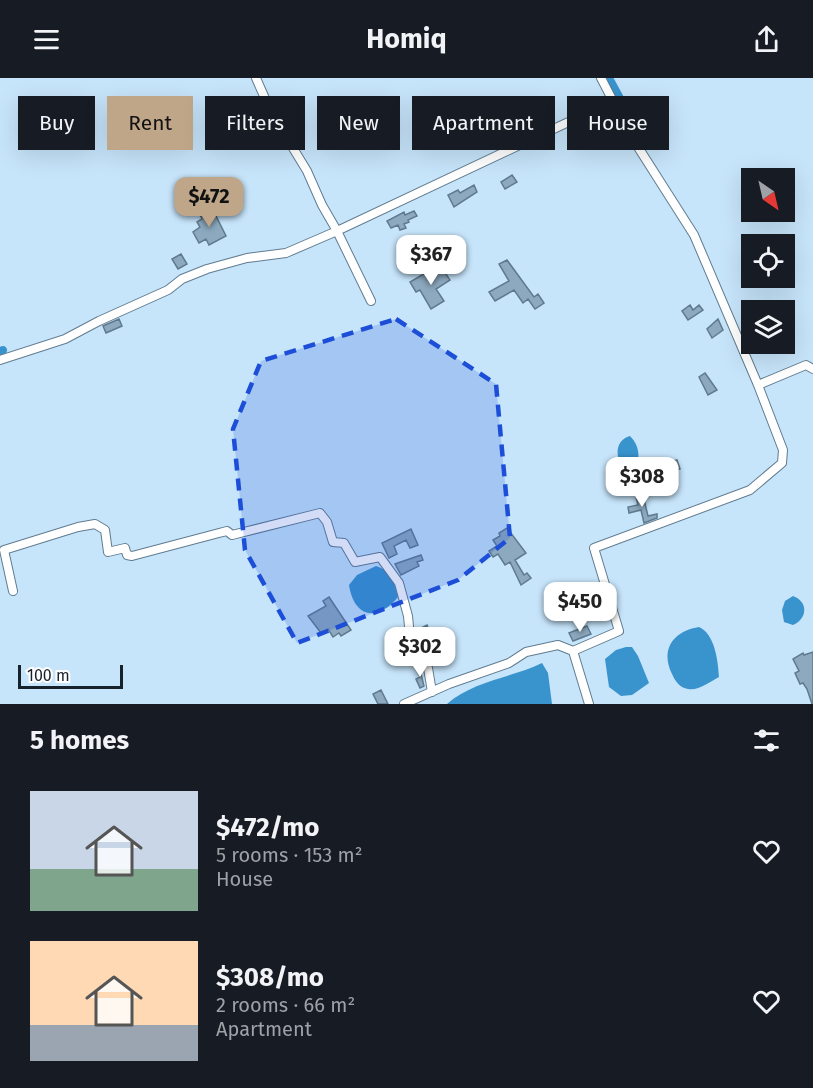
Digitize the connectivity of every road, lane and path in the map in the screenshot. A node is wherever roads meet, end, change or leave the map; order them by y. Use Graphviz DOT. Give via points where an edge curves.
graph roads {
  1 [pos="256,78"];
  2 [pos="601,78"];
  3 [pos="610,96"];
  4 [pos="567,123"];
  5 [pos="640,150"];
  6 [pos="337,231"];
  7 [pos="371,301"];
  8 [pos="0,360"];
  9 [pos="813,369"];
  10 [pos="758,385"];
  11 [pos="13,591"];
  12 [pos="573,651"];
  13 [pos="432,692"];
  14 [pos="404,704"];
  15 [pos="589,704"];
  1 -- 6 [label="street"];
  2 -- 3 [label="street"];
  4 -- 6 [label="street"];
  5 -- 10 [label="street" via="694,235"];
  6 -- 7 [label="street"];
  6 -- 8 [label="street" via="286,253 207,269 65,339"];
  9 -- 10 [label="street" via="806,365"];
  10 -- 12 [label="street" via="783,450 782,463 750,490 594,548 619,631"];
  11 -- 13 [label="street" via="4,550 78,527 95,524 105,530 108,552 125,548 127,555 132,556 227,531 238,534 320,513 333,542 344,543 356,562 380,557 399,583 410,637 428,669"];
  12 -- 13 [label="street" via="558,645 526,652 509,663"];
  12 -- 15 [label="street"];
  13 -- 14 [label="street"];
}
